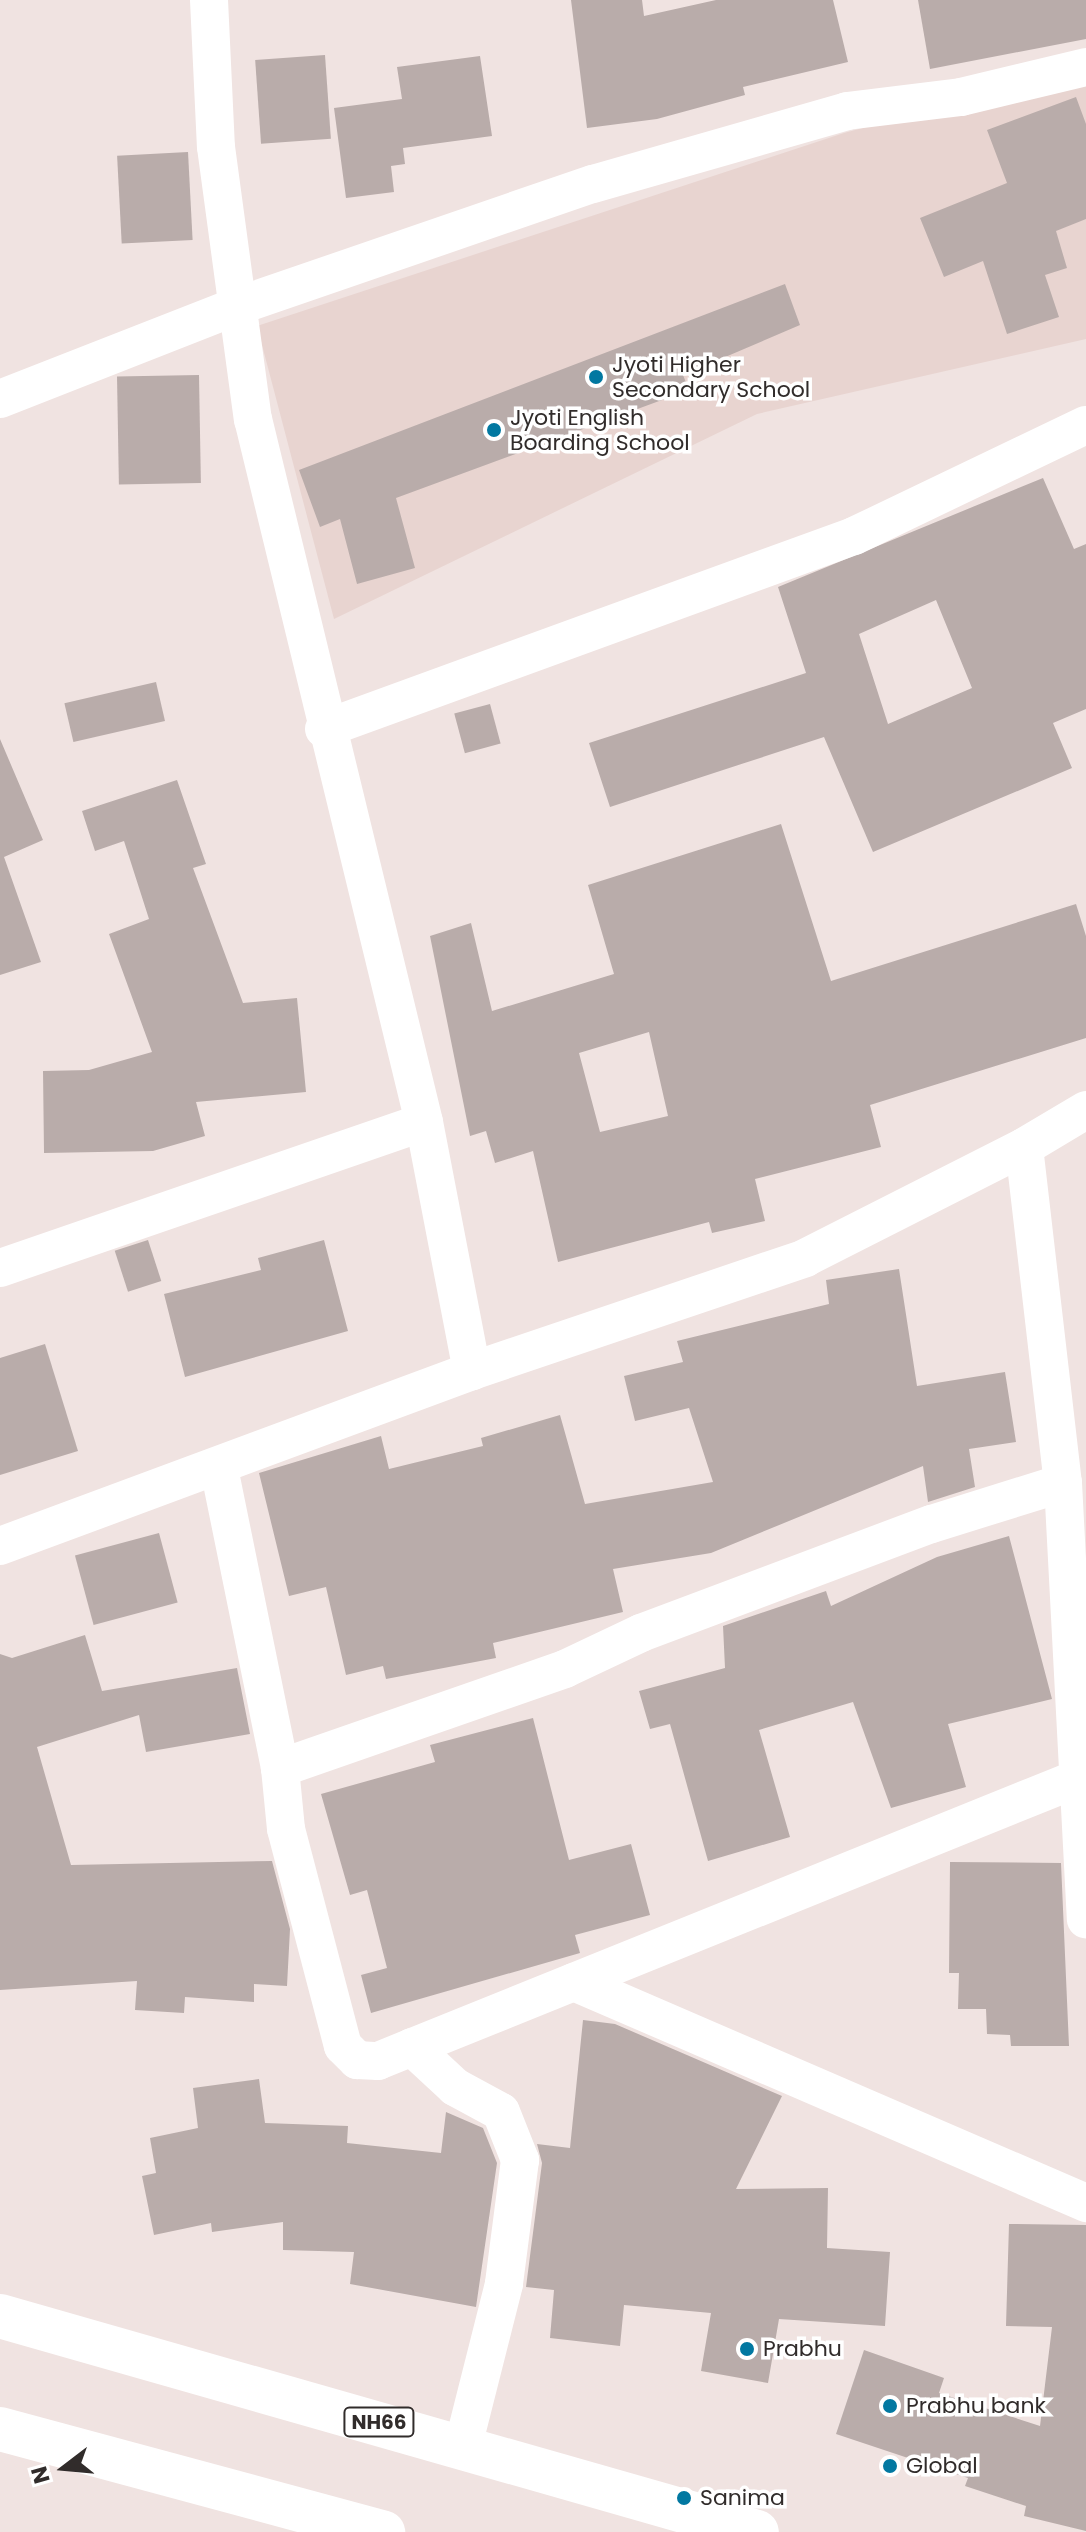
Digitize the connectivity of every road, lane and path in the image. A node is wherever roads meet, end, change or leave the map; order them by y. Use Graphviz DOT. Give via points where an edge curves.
graph roads {
  1 [pos="209,0"];
  2 [pos="1086,67"];
  3 [pos="232,308"];
  4 [pos="0,399"];
  5 [pos="1086,425"];
  6 [pos="324,729"];
  7 [pos="1086,1110"];
  8 [pos="424,1122"];
  9 [pos="1024,1147"];
  10 [pos="0,1268"];
  11 [pos="472,1371"];
  12 [pos="219,1468"];
  13 [pos="1063,1483"];
  14 [pos="0,1546"];
  15 [pos="1073,1546"];
  16 [pos="280,1768"];
  17 [pos="1079,1804"];
  18 [pos="1086,1919"];
  19 [pos="574,1982"];
  20 [pos="412,2047"];
  21 [pos="1086,2203"];
  22 [pos="0,2316"];
  23 [pos="0,2429"];
  24 [pos="463,2446"];
  25 [pos="383,2532"];
  26 [pos="757,2532"];
  1 -- 3 [label="street"];
  2 -- 3 [label="street" via="961,97 847,111 593,184"];
  3 -- 4 [label="street"];
  3 -- 6 [label="street"];
  5 -- 6 [label="street" via="854,536"];
  6 -- 8 [label="street"];
  7 -- 9 [label="street"];
  8 -- 10 [label="street"];
  8 -- 11 [label="street"];
  9 -- 11 [label="street" via="805,1258"];
  9 -- 13 [label="street"];
  11 -- 12 [label="street"];
  12 -- 14 [label="street"];
  12 -- 16 [label="street"];
  13 -- 15 [label="street"];
  13 -- 16 [label="street" via="931,1524 641,1633 565,1669"];
  15 -- 17 [label="street"];
  16 -- 20 [label="street" via="286,1829 343,2046 357,2060 378,2061"];
  17 -- 18 [label="street"];
  17 -- 19 [label="street"];
  19 -- 20 [label="street"];
  19 -- 21 [label="street"];
  20 -- 24 [label="street" via="455,2087 501,2112 520,2160 504,2284"];
  22 -- 24 [label="highway, NH66"];
  23 -- 25 [label="highway"];
  24 -- 26 [label="highway, NH66"];
}
